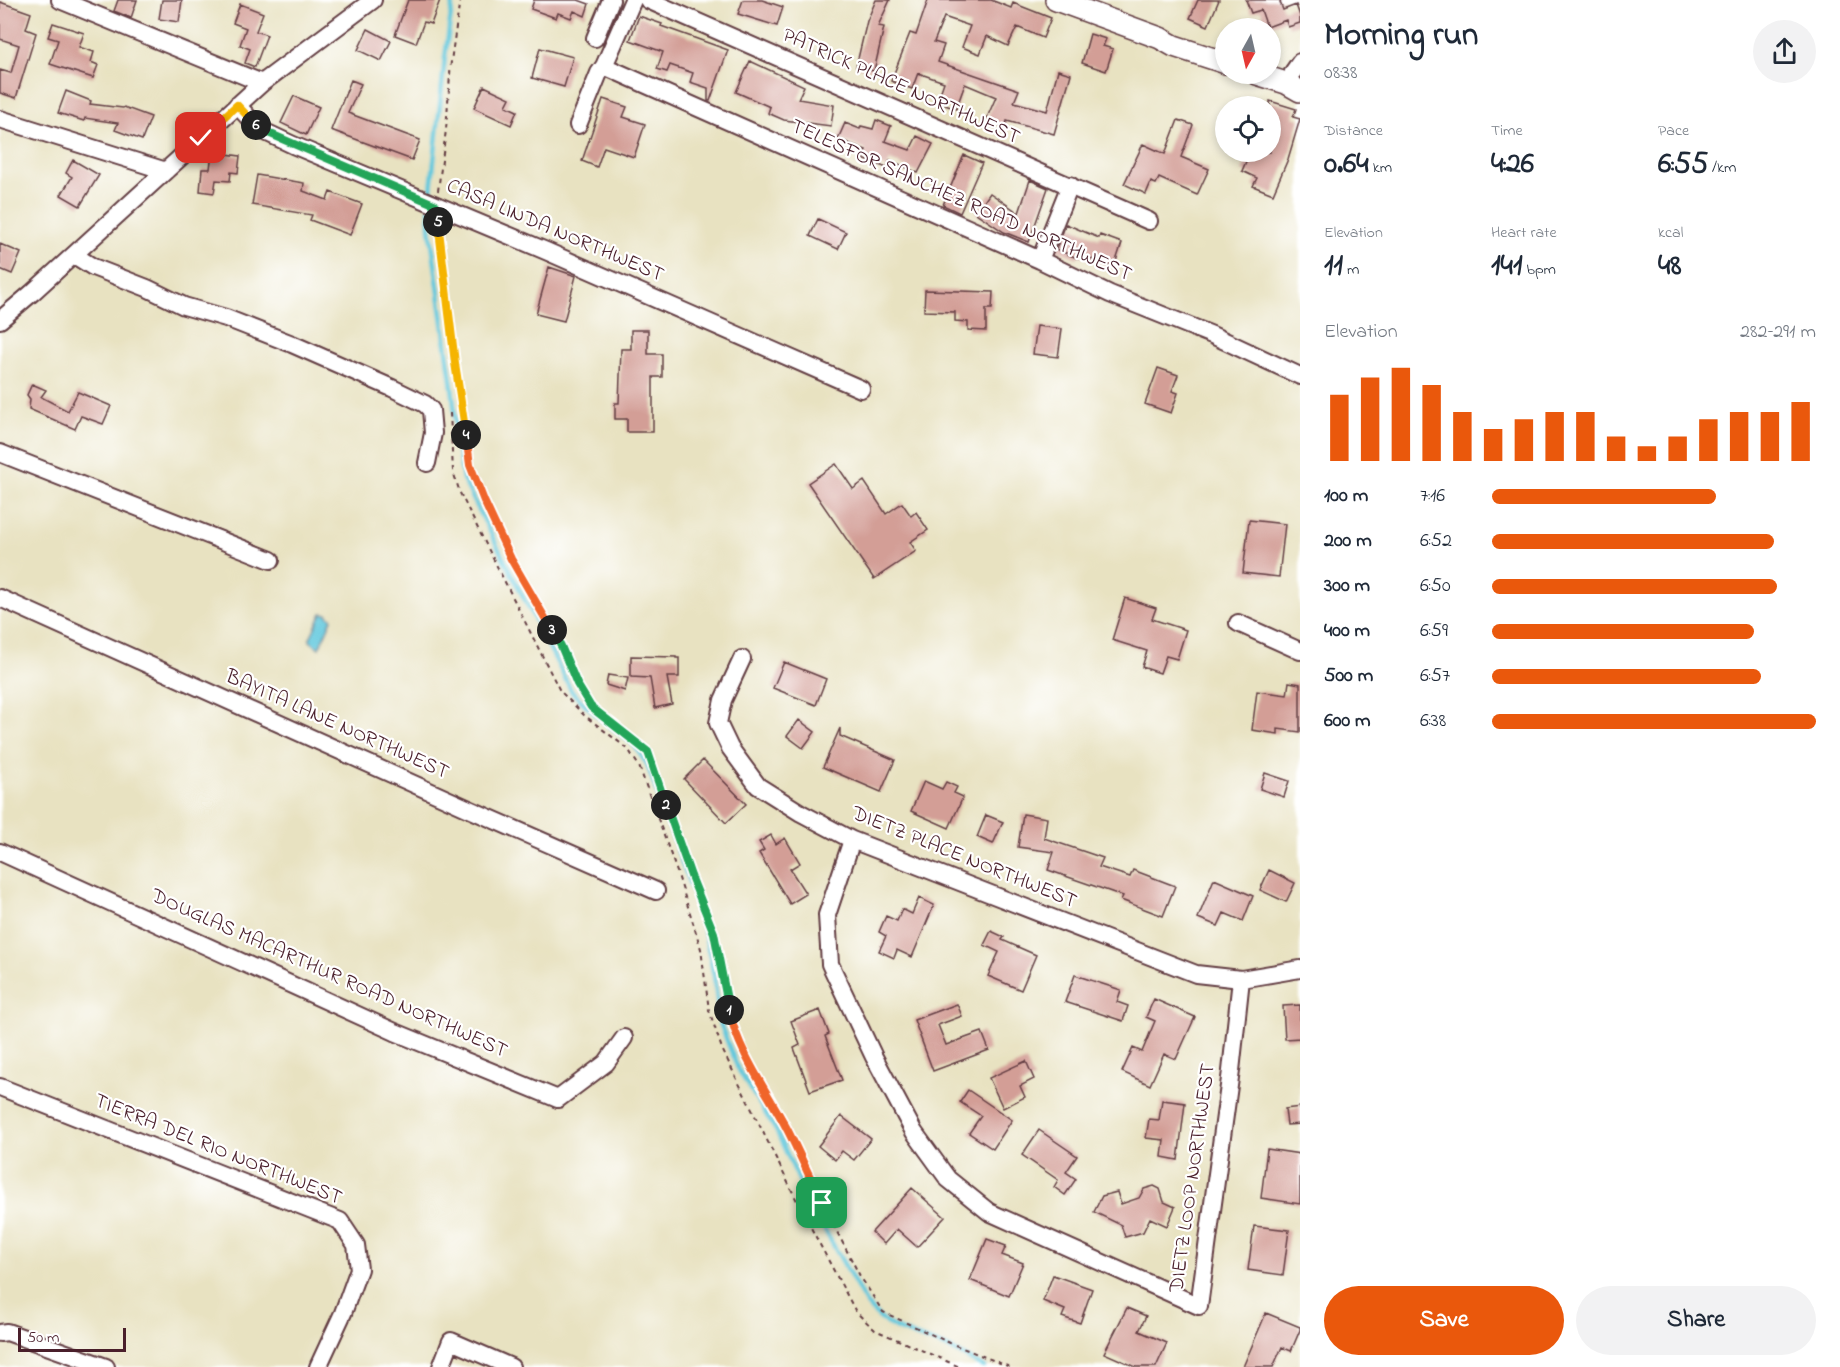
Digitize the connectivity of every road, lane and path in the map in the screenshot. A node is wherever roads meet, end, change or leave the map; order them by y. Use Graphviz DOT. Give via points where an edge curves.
graph roads {
  1 [pos="60,0"];
  2 [pos="373,0"];
  3 [pos="460,0"];
  4 [pos="611,0"];
  5 [pos="633,0"];
  6 [pos="648,0"];
  7 [pos="1056,0"];
  8 [pos="595,38"];
  9 [pos="1160,38"];
  10 [pos="1215,49"];
  11 [pos="1215,59"];
  12 [pos="604,66"];
  13 [pos="1281,71"];
  14 [pos="1281,76"];
  15 [pos="1296,77"];
  16 [pos="262,83"];
  17 [pos="237,105"];
  18 [pos="0,119"];
  19 [pos="578,125"];
  20 [pos="166,171"];
  21 [pos="1070,185"];
  22 [pos="436,205"];
  23 [pos="1149,221"];
  24 [pos="74,255"];
  25 [pos="1040,260"];
  26 [pos="0,320"];
  27 [pos="1300,376"];
  28 [pos="861,389"];
  29 [pos="450,413"];
  30 [pos="0,453"];
  31 [pos="427,463"];
  32 [pos="271,560"];
  33 [pos="0,598"];
  34 [pos="1238,623"];
  35 [pos="1300,651"];
  36 [pos="742,659"];
  37 [pos="852,840"];
  38 [pos="0,852"];
  39 [pos="656,891"];
  40 [pos="1300,969"];
  41 [pos="1241,979"];
  42 [pos="624,1038"];
  43 [pos="0,1087"];
  44 [pos="0,1333"];
  45 [pos="106,1367"];
  46 [pos="318,1367"];
  47 [pos="441,1367"];
  48 [pos="511,1367"];
  49 [pos="960,1367"];
  50 [pos="1010,1367"];
  1 -- 16 [label="street"];
  2 -- 16 [label="street"];
  3 -- 22 [label="path"];
  4 -- 8 [label="street"];
  5 -- 12 [label="street"];
  6 -- 21 [label="street, PATRICK PLACE NORTHWEST"];
  7 -- 9 [label="main road"];
  9 -- 10 [label="main road" via="1179,38"];
  9 -- 11 [label="main road"];
  12 -- 19 [label="street"];
  12 -- 25 [label="street, TELESFOR SANCHEZ ROAD NORTHWEST"];
  13 -- 15 [label="main road"];
  14 -- 15 [label="main road"];
  16 -- 17 [label="street"];
  17 -- 20 [label="street"];
  17 -- 22 [label="street, CASA LINDA NORTHWEST" via="259,129"];
  18 -- 20 [label="street"];
  20 -- 24 [label="street"];
  21 -- 23 [label="street, PATRICK PLACE NORTHWEST"];
  21 -- 25 [label="street"];
  22 -- 28 [label="street, CASA LINDA NORTHWEST"];
  22 -- 50 [label="path" via="473,474 511,559 591,707 648,752 714,933 732,1024 749,1059 860,1276 883,1312"];
  24 -- 26 [label="street"];
  24 -- 31 [label="street" via="184,306 292,344 424,404 431,410"];
  25 -- 27 [label="street, TELESFOR SANCHEZ ROAD NORTHWEST"];
  29 -- 49 [label="path" via="453,471 460,493 560,691 628,749 639,766 701,949 709,1011 722,1049 802,1211 856,1312 875,1330"];
  30 -- 32 [label="street"];
  33 -- 39 [label="street, BAYITA LANE NORTHWEST"];
  34 -- 35 [label="street"];
  36 -- 37 [label="street, DIETZ PLACE NORTHWEST" via="723,700 718,723 730,748 759,786"];
  37 -- 41 [label="street, DIETZ PLACE NORTHWEST" via="1196,974"];
  37 -- 41 [label="street, DIETZ LOOP NORTHWEST" via="827,915 830,964 914,1132 948,1179 989,1212 1199,1306"];
  38 -- 42 [label="street, DOUGLAS MACARTHUR ROAD NORTHWEST" via="395,1032 558,1099 606,1063"];
  40 -- 41 [label="street, DIETZ PLACE NORTHWEST"];
  43 -- 46 [label="street, TIERRA DEL RIO NORTHWEST" via="340,1221 356,1245 359,1269"];
  44 -- 45 [label="street" via="7,1332"];
  47 -- 48 [label="street" via="451,1341"];
}
